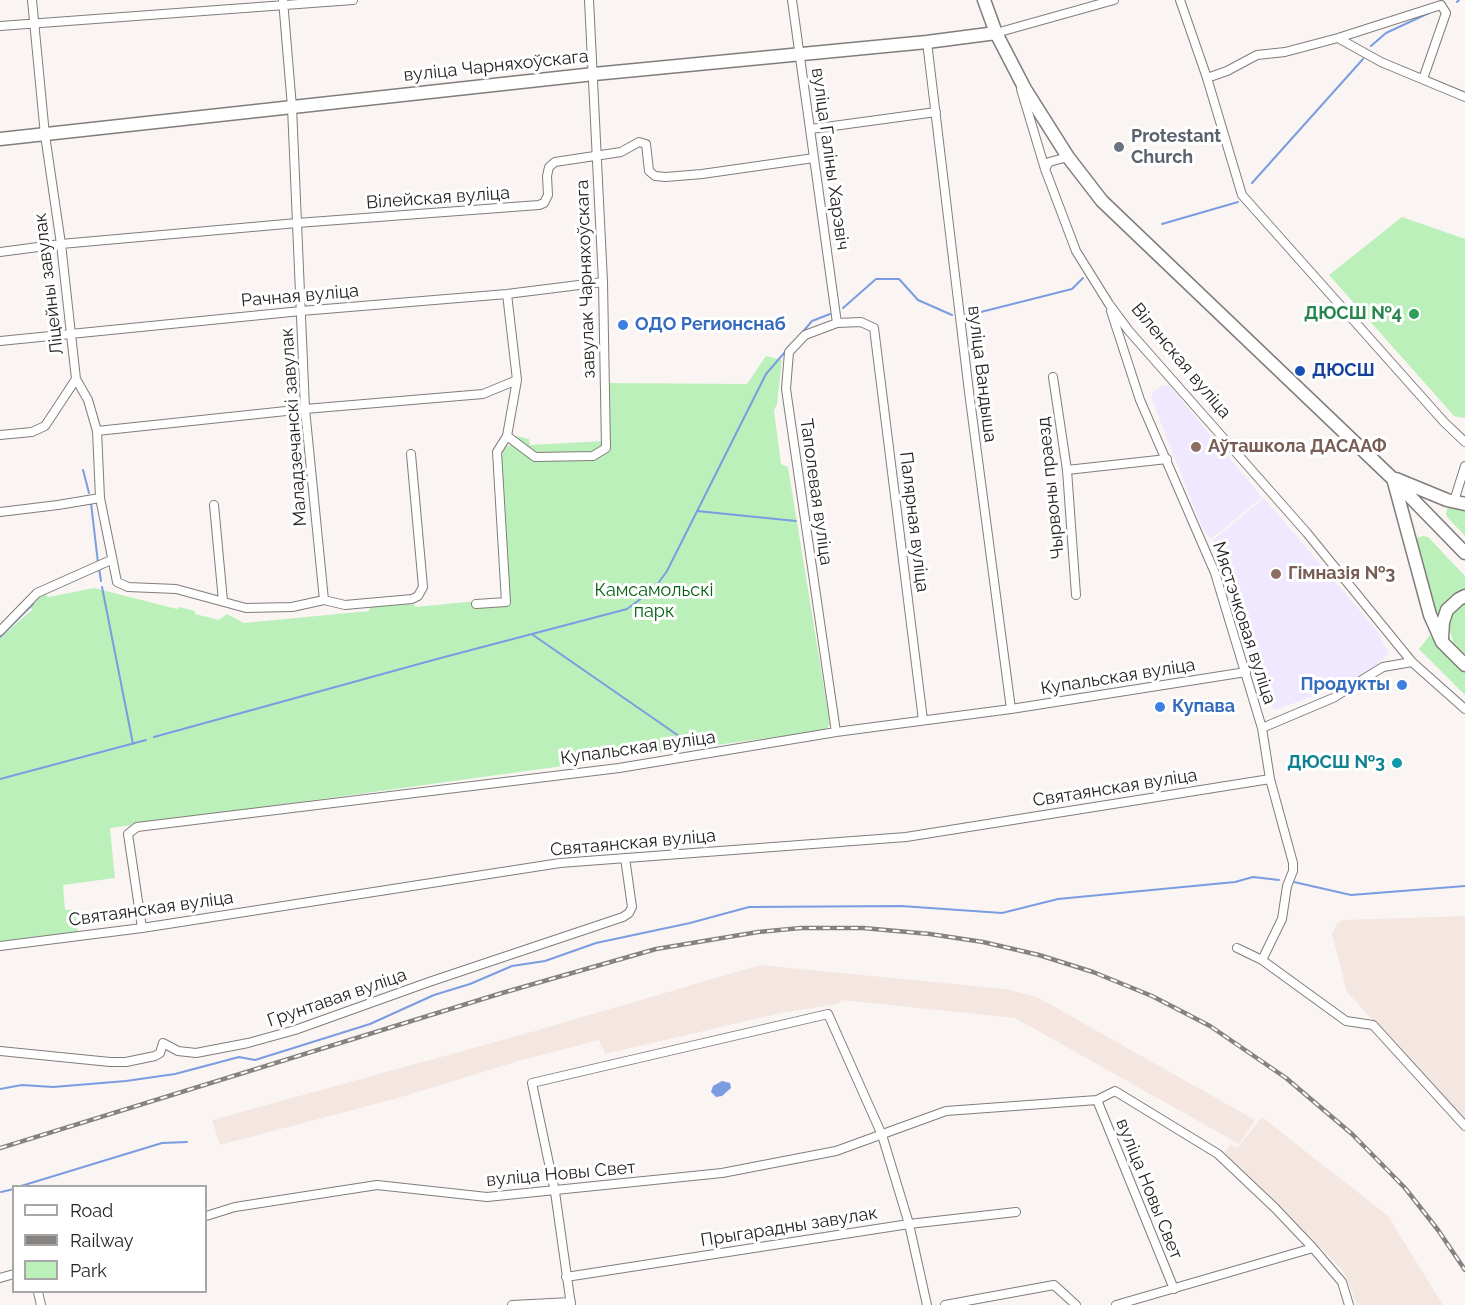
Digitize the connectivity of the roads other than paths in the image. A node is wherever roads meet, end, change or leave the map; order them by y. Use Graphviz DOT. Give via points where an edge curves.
graph roads {
  1 [pos="32,0"];
  2 [pos="353,0"];
  3 [pos="589,0"];
  4 [pos="792,0"];
  5 [pos="984,0"];
  6 [pos="1114,0"];
  7 [pos="1180,0"];
  8 [pos="283,3"];
  9 [pos="34,24"];
  10 [pos="0,26"];
  11 [pos="996,33"];
  12 [pos="1338,38"];
  13 [pos="927,42"];
  14 [pos="801,53"];
  15 [pos="1015,71"];
  16 [pos="594,74"];
  17 [pos="1207,78"];
  18 [pos="1423,80"];
  19 [pos="1465,97"];
  20 [pos="292,107"];
  21 [pos="936,112"];
  22 [pos="811,129"];
  23 [pos="45,135"];
  24 [pos="0,139"];
  25 [pos="596,156"];
  26 [pos="1068,157"];
  27 [pos="814,158"];
  28 [pos="1045,169"];
  29 [pos="297,223"];
  30 [pos="61,244"];
  31 [pos="0,252"];
  32 [pos="603,282"];
  33 [pos="507,294"];
  34 [pos="1109,304"];
  35 [pos="301,311"];
  36 [pos="837,323"];
  37 [pos="874,328"];
  38 [pos="1129,331"];
  39 [pos="71,333"];
  40 [pos="1119,337"];
  41 [pos="0,341"];
  42 [pos="1053,377"];
  43 [pos="76,379"];
  44 [pos="517,380"];
  45 [pos="305,409"];
  46 [pos="97,431"];
  47 [pos="0,435"];
  48 [pos="507,436"];
  49 [pos="1465,442"];
  50 [pos="411,454"];
  51 [pos="1167,459"];
  52 [pos="1465,466"];
  53 [pos="1067,471"];
  54 [pos="1392,478"];
  55 [pos="100,498"];
  56 [pos="1459,502"];
  57 [pos="214,505"];
  58 [pos="0,512"];
  59 [pos="1465,553"];
  60 [pos="111,560"];
  61 [pos="1076,595"];
  62 [pos="1465,596"];
  63 [pos="324,600"];
  64 [pos="223,601"];
  65 [pos="476,604"];
  66 [pos="0,631"];
  67 [pos="1442,642"];
  68 [pos="1412,662"];
  69 [pos="1465,665"];
  70 [pos="1246,672"];
  71 [pos="1011,709"];
  72 [pos="1465,710"];
  73 [pos="923,720"];
  74 [pos="1262,728"];
  75 [pos="836,732"];
  76 [pos="1270,779"];
  77 [pos="626,858"];
  78 [pos="142,928"];
  79 [pos="0,946"];
  80 [pos="1237,948"];
  81 [pos="1262,960"];
  82 [pos="0,1051"];
  83 [pos="1097,1100"];
  84 [pos="1465,1126"];
  85 [pos="882,1135"];
  86 [pos="555,1191"];
  87 [pos="1016,1212"];
  88 [pos="207,1216"];
  89 [pos="909,1224"];
  90 [pos="1313,1248"];
  91 [pos="566,1277"];
  92 [pos="1174,1290"];
  93 [pos="571,1303"];
  94 [pos="512,1305"];
  95 [pos="927,1305"];
  96 [pos="945,1305"];
  97 [pos="1076,1305"];
  98 [pos="1116,1305"];
  99 [pos="1348,1305"];
  1 -- 9 [label="street, Ліцейны завулак"];
  2 -- 8 [label="street"];
  3 -- 16 [label="street, завулак Чарняхоўскага"];
  4 -- 14 [label="street, вуліца Галіны Харэвіч"];
  5 -- 11 [label="main road, Віленская вуліца"];
  6 -- 11 [label="street"];
  7 -- 17 [label="street"];
  8 -- 9 [label="street"];
  8 -- 20 [label="street, Маладзечанскі завулак"];
  9 -- 10 [label="street"];
  9 -- 23 [label="street, Ліцейны завулак"];
  11 -- 13 [label="main road, вуліца Чарняхоўскага"];
  11 -- 15 [label="main road, Віленская вуліца"];
  12 -- 17 [label="street" via="1257,55"];
  12 -- 18 [label="street"];
  12 -- 18 [label="street" via="1441,5 1446,13"];
  13 -- 14 [label="main road, вуліца Чарняхоўскага"];
  13 -- 21 [label="street, вуліца Вандыша"];
  14 -- 16 [label="main road, вуліца Чарняхоўскага"];
  14 -- 22 [label="street, вуліца Галіны Харэвіч"];
  15 -- 26 [label="main road, Віленская вуліца"];
  15 -- 28 [label="street, Віленская вуліца"];
  16 -- 20 [label="main road, вуліца Чарняхоўскага"];
  16 -- 25 [label="street, завулак Чарняхоўскага"];
  17 -- 49 [label="street" via="1242,195"];
  18 -- 19 [label="street"];
  20 -- 23 [label="main road, вуліца Чарняхоўскага"];
  20 -- 29 [label="street, Маладзечанскі завулак"];
  21 -- 22 [label="street"];
  21 -- 71 [label="street, вуліца Вандыша"];
  22 -- 27 [label="street, вуліца Галіны Харэвіч"];
  23 -- 24 [label="main road, вуліца Чарняхоўскага"];
  23 -- 30 [label="street, Ліцейны завулак"];
  25 -- 27 [label="street, Вілейская вуліца" via="621,152 639,142 645,144 649,171 666,177"];
  25 -- 29 [label="street, Вілейская вуліца" via="555,162 549,167 548,195 539,205"];
  25 -- 32 [label="street, завулак Чарняхоўскага"];
  26 -- 28 [label="street" via="1049,162"];
  26 -- 54 [label="main road, Віленская вуліца" via="1102,201"];
  27 -- 36 [label="street, вуліца Галіны Харэвіч"];
  28 -- 34 [label="street, Віленская вуліца" via="1076,250"];
  29 -- 30 [label="street, Вілейская вуліца"];
  29 -- 35 [label="street, Маладзечанскі завулак"];
  30 -- 31 [label="street, Вілейская вуліца"];
  30 -- 39 [label="street, Ліцейны завулак"];
  32 -- 33 [label="street, Рачная вуліца"];
  32 -- 48 [label="street, завулак Чарняхоўскага" via="606,448 593,456 535,457"];
  33 -- 35 [label="street, Рачная вуліца"];
  33 -- 44 [label="street"];
  34 -- 38 [label="street, Віленская вуліца"];
  34 -- 40 [label="street, Мястэчковая вуліца"];
  35 -- 39 [label="street, Рачная вуліца"];
  35 -- 45 [label="street, Маладзечанскі завулак"];
  36 -- 37 [label="street, Таполевая вуліца" via="861,322"];
  36 -- 75 [label="street, Таполевая вуліца" via="806,335 789,352 786,389"];
  37 -- 73 [label="street, Палярная вуліца"];
  38 -- 40 [label="street"];
  38 -- 68 [label="street, Віленская вуліца" via="1307,533"];
  39 -- 41 [label="street, Рачная вуліца"];
  39 -- 43 [label="street, Ліцейны завулак"];
  40 -- 51 [label="street, Мястэчковая вуліца" via="1140,400"];
  42 -- 53 [label="street, Чырвоны праезд"];
  43 -- 46 [label="street, Ліцейны завулак" via="88,400"];
  43 -- 47 [label="street" via="45,426 32,432"];
  44 -- 45 [label="street" via="483,394"];
  44 -- 48 [label="street"];
  45 -- 46 [label="street"];
  45 -- 63 [label="street, Маладзечанскі завулак"];
  46 -- 55 [label="street, Ліцейны завулак"];
  48 -- 65 [label="street" via="497,452 506,602"];
  50 -- 63 [label="street" via="423,587 418,596 345,605"];
  51 -- 53 [label="street"];
  51 -- 70 [label="street, Мястэчковая вуліца" via="1215,573"];
  52 -- 56 [label="street"];
  53 -- 61 [label="street, Чырвоны праезд"];
  54 -- 56 [label="main road"];
  54 -- 59 [label="main road, Віленская вуліца"];
  54 -- 67 [label="main road" via="1420,583"];
  55 -- 58 [label="street"];
  55 -- 60 [label="street, Ліцейны завулак"];
  57 -- 64 [label="street"];
  60 -- 64 [label="street, Ліцейны завулак" via="117,582 128,587 176,589"];
  60 -- 66 [label="street" via="37,593"];
  62 -- 67 [label="main road" via="1447,610"];
  63 -- 64 [label="street" via="292,607 246,608"];
  67 -- 69 [label="main road"];
  68 -- 72 [label="street, Віленская вуліца"];
  68 -- 74 [label="street" via="1383,667 1333,698"];
  70 -- 71 [label="street, Купальская вуліца"];
  70 -- 74 [label="street, Мястэчковая вуліца"];
  71 -- 73 [label="street, Купальская вуліца"];
  73 -- 75 [label="street, Купальская вуліца"];
  74 -- 76 [label="street, Мястэчковая вуліца"];
  75 -- 78 [label="street, Купальская вуліца" via="619,768 137,827 128,834"];
  76 -- 77 [label="street, Святаянская вуліца" via="906,837"];
  76 -- 81 [label="street, Мястэчковая вуліца" via="1293,871 1282,919"];
  77 -- 78 [label="street, Святаянская вуліца" via="560,863"];
  77 -- 82 [label="street, Грунтавая вуліца" via="632,908 623,917 295,1030 195,1053 163,1044 155,1056 126,1062"];
  78 -- 79 [label="street, Святаянская вуліца"];
  80 -- 81 [label="street"];
  81 -- 84 [label="street" via="1346,1021 1373,1025"];
  83 -- 85 [label="street, вуліца Новы Свет" via="946,1111"];
  83 -- 90 [label="street, вуліца Новы Свет" via="1115,1091 1218,1154"];
  83 -- 92 [label="street, вуліца Новы Свет"];
  85 -- 86 [label="street, вуліца Новы Свет" via="836,1150 722,1173"];
  85 -- 86 [label="street" via="828,1014 532,1083"];
  85 -- 89 [label="street"];
  86 -- 88 [label="street, вуліца Новы Свет" via="488,1197 377,1185 235,1207"];
  86 -- 91 [label="street"];
  87 -- 89 [label="street, Прыгарадны завулак"];
  89 -- 91 [label="street, Прыгарадны завулак"];
  89 -- 95 [label="street"];
  90 -- 92 [label="street"];
  90 -- 99 [label="street, вуліца Новы Свет" via="1342,1282"];
  91 -- 93 [label="street"];
  92 -- 98 [label="street"];
  93 -- 94 [label="street"];
  96 -- 97 [label="street" via="1054,1285"];
}
